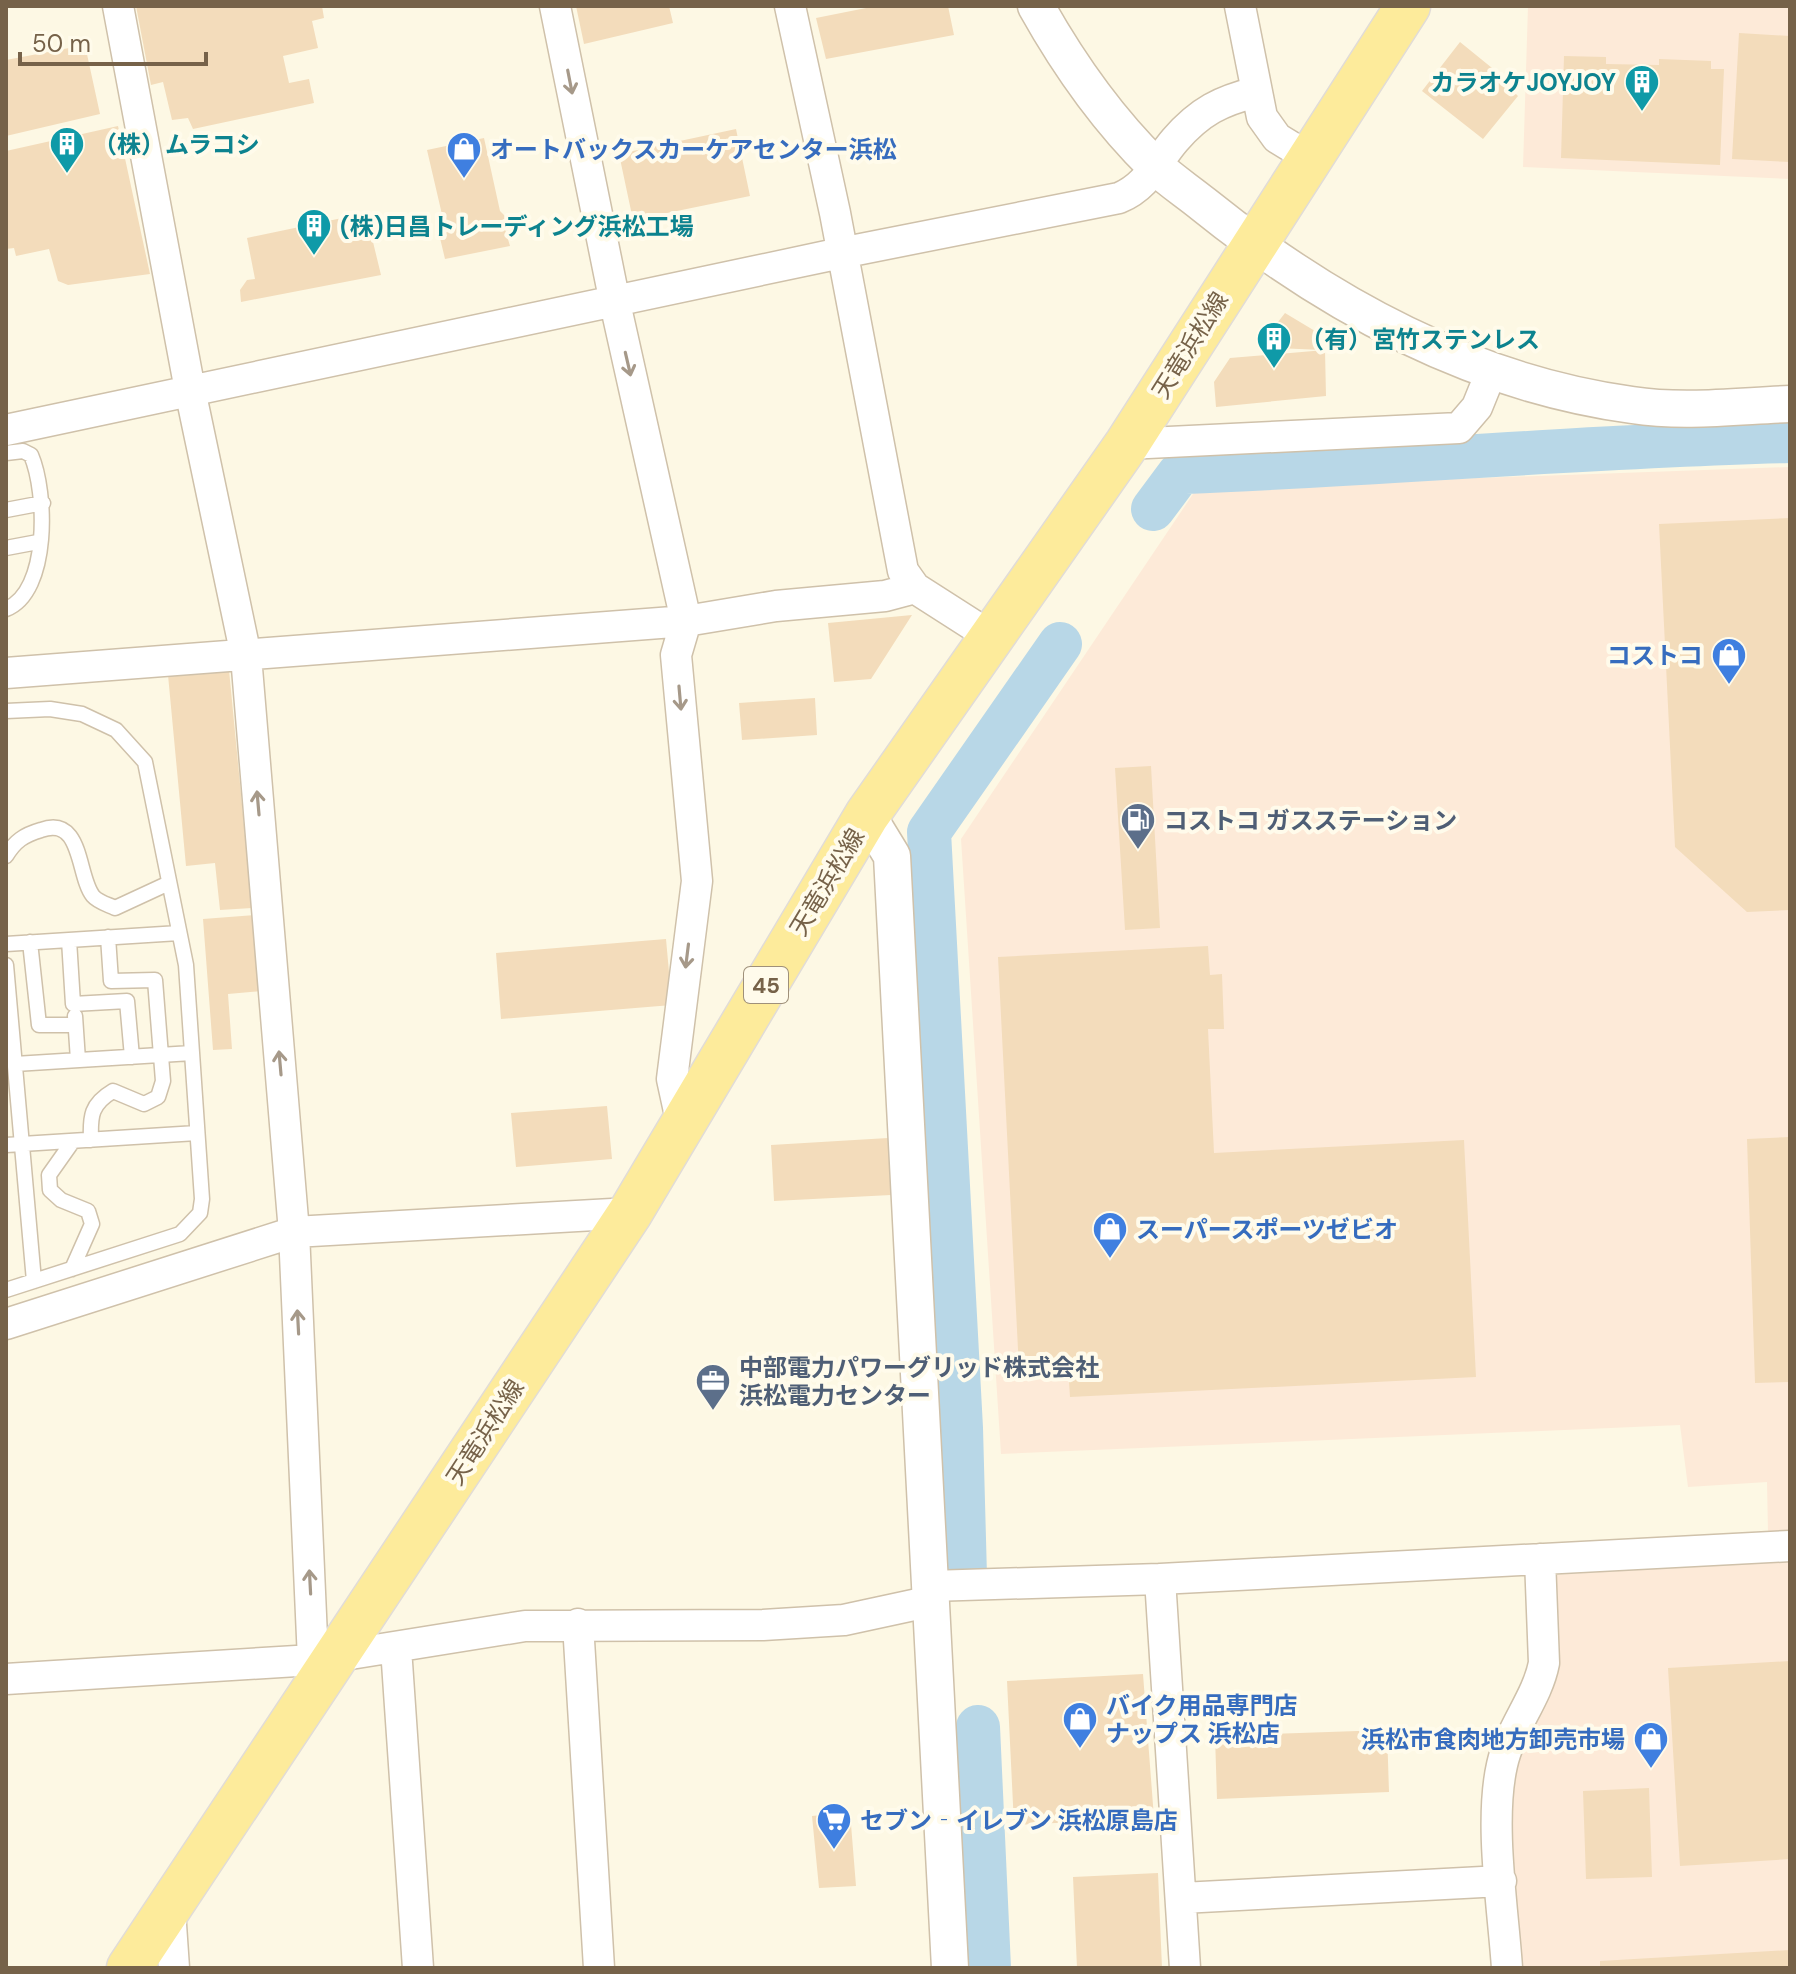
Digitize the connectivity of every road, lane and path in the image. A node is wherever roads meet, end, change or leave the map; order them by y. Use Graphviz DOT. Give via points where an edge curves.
graph roads {
  1 [pos="118,6"];
  2 [pos="555,6"];
  3 [pos="790,6"];
  4 [pos="1036,6"];
  5 [pos="1240,6"];
  6 [pos="1408,6"];
  7 [pos="1256,92"];
  8 [pos="1308,157"];
  9 [pos="1156,167"];
  10 [pos="1253,245"];
  11 [pos="841,253"];
  12 [pos="615,303"];
  13 [pos="1492,370"];
  14 [pos="190,390"];
  15 [pos="1790,404"];
  16 [pos="6,430"];
  17 [pos="1127,444"];
  18 [pos="6,453"];
  19 [pos="43,503"];
  20 [pos="6,510"];
  21 [pos="38,542"];
  22 [pos="6,548"];
  23 [pos="915,588"];
  24 [pos="6,609"];
  25 [pos="686,621"];
  26 [pos="990,636"];
  27 [pos="246,656"];
  28 [pos="6,673"];
  29 [pos="6,711"];
  30 [pos="867,815"];
  31 [pos="6,856"];
  32 [pos="169,883"];
  33 [pos="179,933"];
  34 [pos="108,937"];
  35 [pos="69,940"];
  36 [pos="30,942"];
  37 [pos="6,944"];
  38 [pos="6,965"];
  39 [pos="73,1004"];
  40 [pos="75,1025"];
  41 [pos="10,1046"];
  42 [pos="192,1053"];
  43 [pos="161,1055"];
  44 [pos="132,1057"];
  45 [pos="78,1060"];
  46 [pos="15,1064"];
  47 [pos="682,1125"];
  48 [pos="197,1133"];
  49 [pos="91,1140"];
  50 [pos="73,1141"];
  51 [pos="22,1144"];
  52 [pos="6,1145"];
  53 [pos="630,1213"];
  54 [pos="294,1232"];
  55 [pos="72,1269"];
  56 [pos="34,1281"];
  57 [pos="6,1290"];
  58 [pos="6,1324"];
  59 [pos="1790,1546"];
  60 [pos="1540,1559"];
  61 [pos="1160,1579"];
  62 [pos="931,1594"];
  63 [pos="578,1624"];
  64 [pos="396,1648"];
  65 [pos="326,1657"];
  66 [pos="6,1679"];
  67 [pos="1501,1881"];
  68 [pos="1182,1898"];
  69 [pos="170,1910"];
  70 [pos="129,1968"];
  71 [pos="174,1968"];
  72 [pos="418,1968"];
  73 [pos="599,1968"];
  74 [pos="950,1968"];
  75 [pos="1185,1968"];
  76 [pos="1507,1968"];
  1 -- 14 [label="street"];
  2 -- 12 [label="street, one-way"];
  3 -- 11 [label="street"];
  4 -- 9 [label="street" via="1083,83"];
  5 -- 7 [label="street"];
  6 -- 8 [label="main road, 天竜浜松線 / 45"];
  7 -- 8 [label="street" via="1273,135"];
  7 -- 9 [label="street" via="1217,102 1176,139"];
  8 -- 10 [label="main road, 天竜浜松線 / 45"];
  9 -- 10 [label="street"];
  9 -- 11 [label="street" via="1134,192 1119,198"];
  10 -- 13 [label="street" via="1398,333"];
  10 -- 17 [label="main road, 天竜浜松線 / 45"];
  11 -- 12 [label="street"];
  11 -- 23 [label="street" via="903,571"];
  12 -- 14 [label="street"];
  12 -- 25 [label="street, one-way"];
  13 -- 15 [label="street" via="1632,405"];
  13 -- 17 [label="street" via="1477,407 1459,428"];
  14 -- 16 [label="street"];
  14 -- 27 [label="street"];
  17 -- 26 [label="main road, 天竜浜松線 / 45"];
  18 -- 19 [label="lane" via="31,455"];
  19 -- 20 [label="lane"];
  19 -- 21 [label="lane"];
  21 -- 22 [label="lane"];
  21 -- 24 [label="lane" via="34,581 22,600"];
  23 -- 25 [label="street"];
  23 -- 26 [label="street"];
  25 -- 27 [label="street"];
  25 -- 47 [label="street, one-way" via="676,655 697,881 672,1079"];
  26 -- 30 [label="main road, 天竜浜松線 / 45"];
  27 -- 28 [label="street"];
  54 -- 27 [label="street, one-way"];
  29 -- 32 [label="lane" via="82,714 116,730 145,762"];
  30 -- 47 [label="main road, 天竜浜松線 / 45"];
  30 -- 62 [label="street" via="892,856"];
  31 -- 32 [label="lane" via="15,841 45,828 66,833 79,847 94,898 115,908"];
  32 -- 33 [label="lane"];
  33 -- 34 [label="lane"];
  33 -- 42 [label="lane"];
  34 -- 35 [label="lane"];
  34 -- 43 [label="lane" via="111,981 155,980"];
  35 -- 36 [label="lane"];
  35 -- 39 [label="lane"];
  36 -- 37 [label="lane"];
  36 -- 40 [label="lane" via="39,1025"];
  38 -- 41 [label="lane"];
  39 -- 40 [label="lane"];
  39 -- 44 [label="lane" via="127,1001"];
  40 -- 45 [label="lane"];
  41 -- 46 [label="lane"];
  42 -- 43 [label="lane"];
  42 -- 48 [label="lane"];
  43 -- 44 [label="lane"];
  43 -- 49 [label="lane" via="158,1097 144,1104 113,1091 100,1099 90,1113"];
  44 -- 45 [label="lane"];
  45 -- 46 [label="lane"];
  46 -- 51 [label="lane"];
  47 -- 53 [label="main road, 天竜浜松線 / 45"];
  48 -- 49 [label="lane"];
  48 -- 55 [label="lane" via="202,1199 200,1213 189,1226 180,1234"];
  49 -- 50 [label="lane"];
  50 -- 51 [label="lane"];
  50 -- 55 [label="lane" via="49,1175 50,1190 88,1211 92,1224"];
  51 -- 52 [label="lane"];
  51 -- 56 [label="lane"];
  53 -- 54 [label="street"];
  53 -- 65 [label="main road, 天竜浜松線 / 45"];
  54 -- 58 [label="street"];
  65 -- 54 [label="street, one-way"];
  55 -- 56 [label="lane"];
  56 -- 57 [label="lane"];
  59 -- 60 [label="street"];
  60 -- 61 [label="street"];
  60 -- 67 [label="street" via="1544,1663 1501,1768"];
  61 -- 62 [label="street" via="987,1585"];
  61 -- 68 [label="street"];
  62 -- 63 [label="street" via="844,1620"];
  62 -- 74 [label="street"];
  63 -- 64 [label="street" via="525,1626"];
  63 -- 73 [label="street"];
  64 -- 65 [label="street"];
  64 -- 72 [label="street"];
  65 -- 66 [label="street"];
  65 -- 69 [label="main road, 天竜浜松線 / 45"];
  67 -- 68 [label="street"];
  67 -- 76 [label="street"];
  68 -- 75 [label="street"];
  69 -- 70 [label="main road, 天竜浜松線 / 45"];
  69 -- 71 [label="street"];
}
